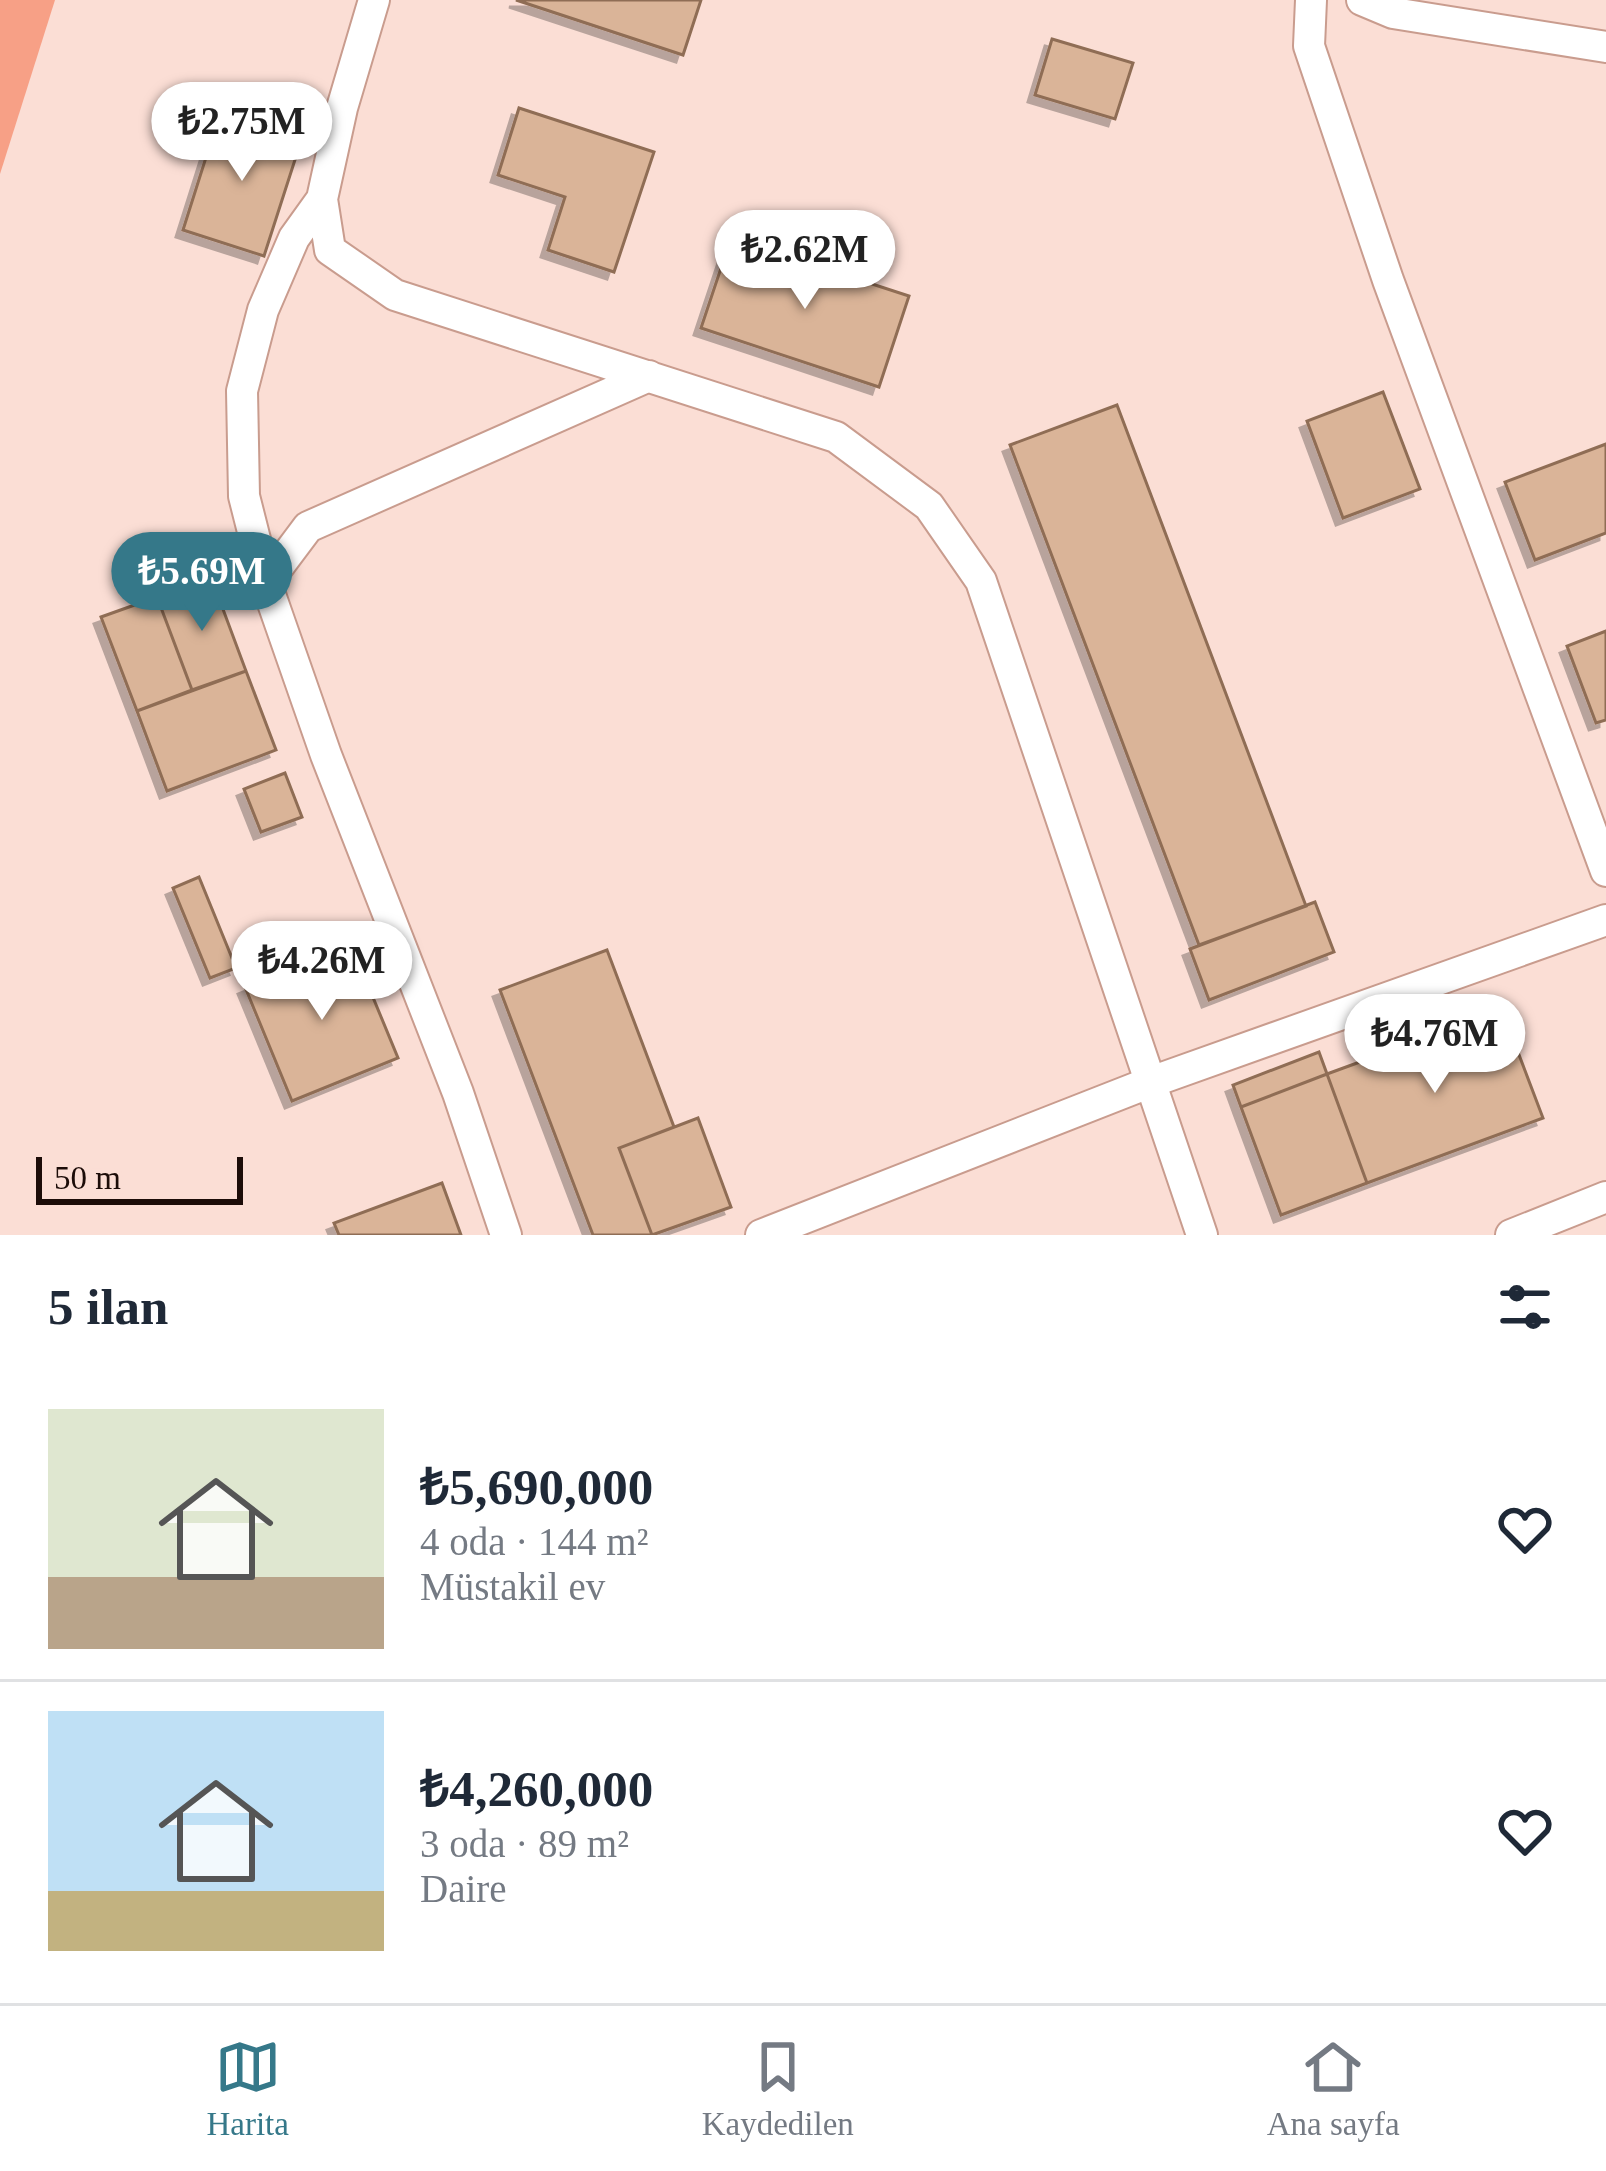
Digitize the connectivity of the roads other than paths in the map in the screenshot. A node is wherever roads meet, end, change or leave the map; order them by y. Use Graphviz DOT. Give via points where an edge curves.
graph roads {
  1 [pos="374,0"];
  2 [pos="1311,0"];
  3 [pos="1362,0"];
  4 [pos="1606,46"];
  5 [pos="322,199"];
  6 [pos="649,376"];
  7 [pos="266,584"];
  8 [pos="1606,871"];
  9 [pos="1606,920"];
  10 [pos="1151,1082"];
  11 [pos="1606,1197"];
  12 [pos="506,1235"];
  13 [pos="760,1235"];
  14 [pos="1202,1235"];
  15 [pos="1511,1235"];
  1 -- 5 [label="street"];
  2 -- 8 [label="street" via="1309,46 1337,131"];
  3 -- 4 [label="street" via="1393,13"];
  5 -- 6 [label="street" via="330,250 395,295"];
  5 -- 7 [label="street" via="294,238 263,310 242,391 244,496"];
  6 -- 7 [label="street" via="308,527"];
  6 -- 10 [label="street" via="836,436 929,506 981,580"];
  7 -- 12 [label="street"];
  9 -- 10 [label="street"];
  10 -- 13 [label="street"];
  10 -- 14 [label="street"];
  11 -- 15 [label="street"];
}
